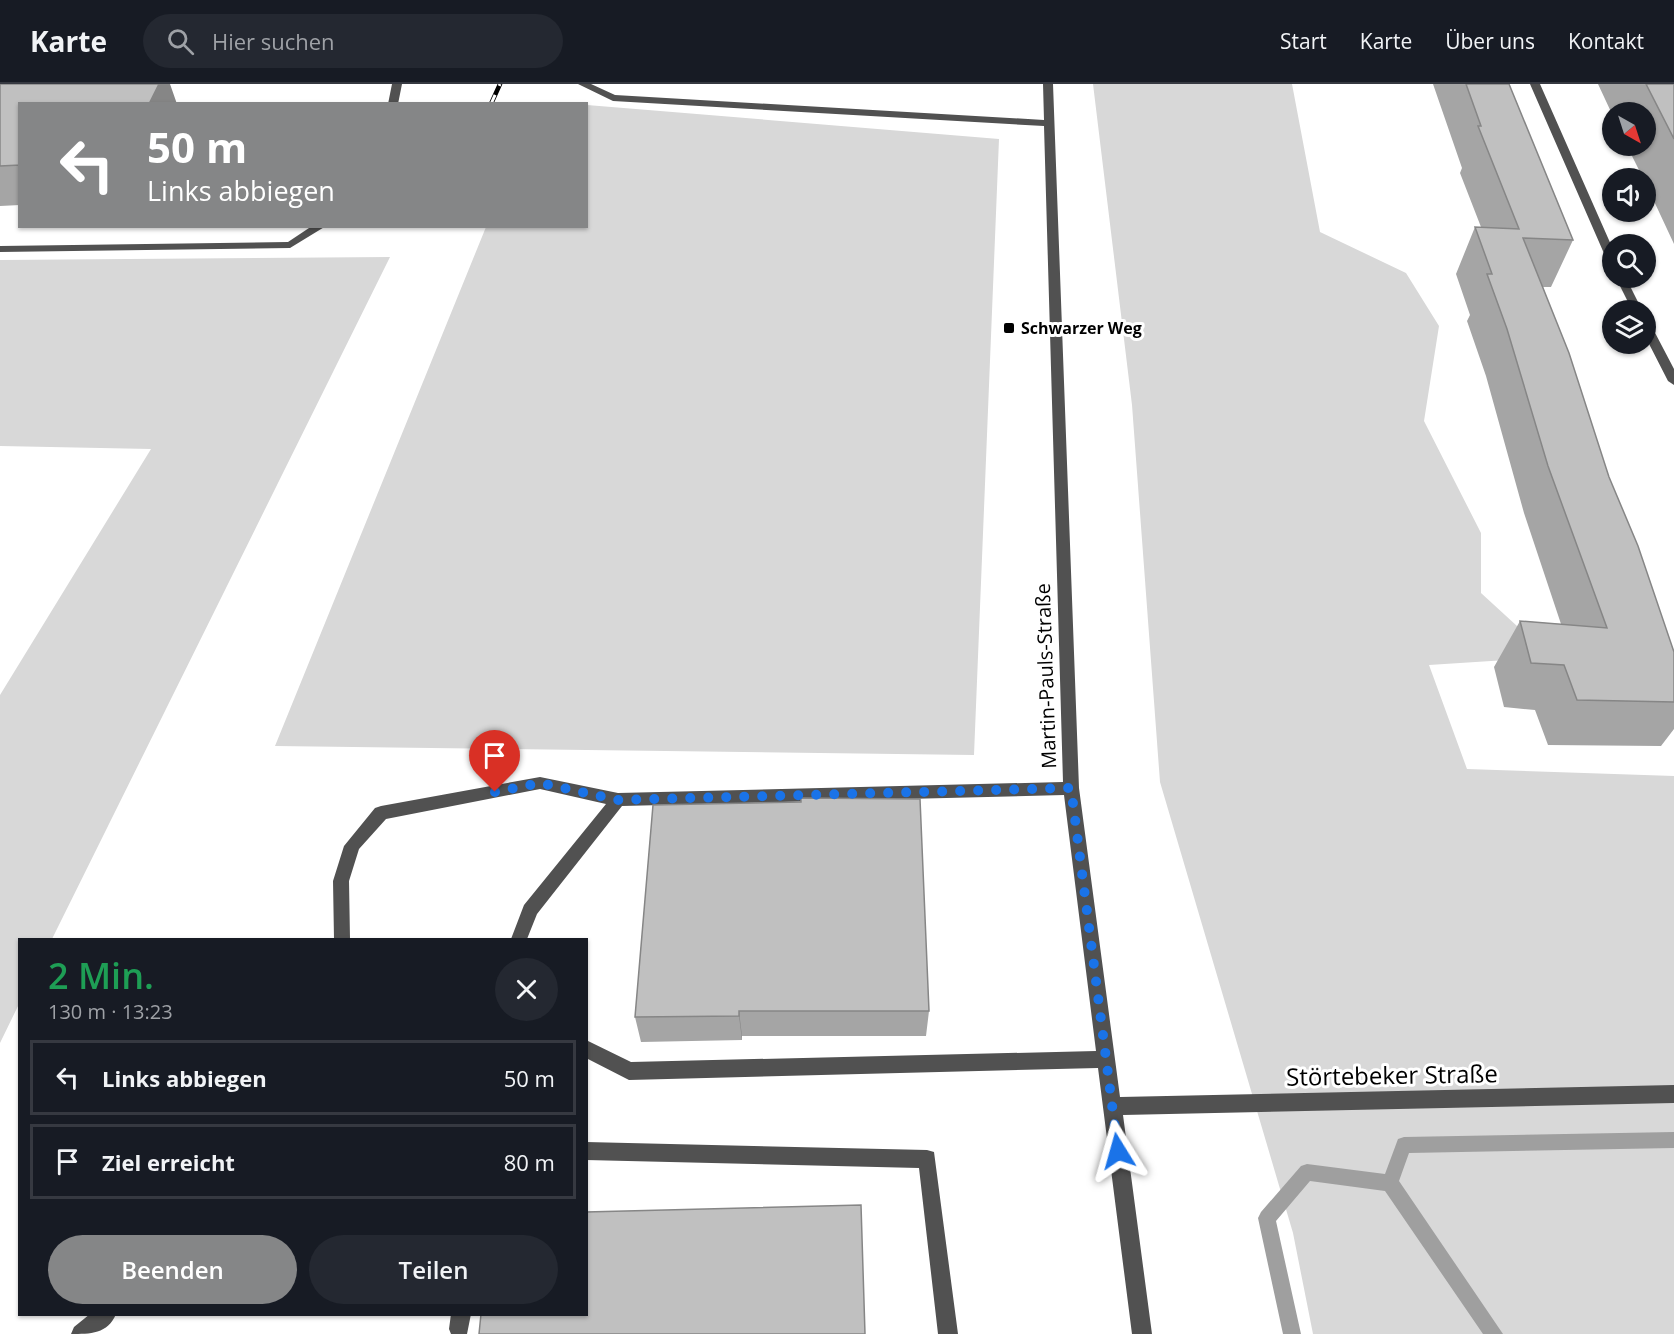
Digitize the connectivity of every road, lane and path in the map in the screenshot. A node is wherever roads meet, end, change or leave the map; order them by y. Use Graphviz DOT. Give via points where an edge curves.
graph roads {
  1 [pos="397,84"];
  2 [pos="583,84"];
  3 [pos="1048,84"];
  4 [pos="1535,84"];
  5 [pos="393,102"];
  6 [pos="1049,123"];
  7 [pos="318,228"];
  8 [pos="1602,235"];
  9 [pos="0,249"];
  10 [pos="1656,346"];
  11 [pos="1674,381"];
  12 [pos="1071,788"];
  13 [pos="618,800"];
  14 [pos="342,938"];
  15 [pos="519,938"];
  16 [pos="588,1049"];
  17 [pos="1107,1059"];
  18 [pos="1674,1094"];
  19 [pos="1112,1106"];
  20 [pos="588,1150"];
  21 [pos="104,1316"];
  22 [pos="81,1334"];
  23 [pos="948,1334"];
  24 [pos="1142,1334"];
  1 -- 5 [label="street"];
  2 -- 6 [label="street" via="613,98"];
  3 -- 6 [label="street, Martin-Pauls-Straße"];
  4 -- 8 [label="street"];
  6 -- 12 [label="street, Martin-Pauls-Straße"];
  7 -- 9 [label="street" via="290,245"];
  10 -- 11 [label="street"];
  12 -- 13 [label="street"];
  12 -- 17 [label="street, Martin-Pauls-Straße"];
  13 -- 14 [label="street" via="540,783 381,813 352,846 341,881"];
  13 -- 15 [label="street" via="530,910"];
  16 -- 17 [label="street" via="629,1071"];
  17 -- 19 [label="street, Martin-Pauls-Straße"];
  18 -- 19 [label="street, Störtebeker Straße"];
  19 -- 24 [label="street, Martin-Pauls-Straße"];
  20 -- 23 [label="street" via="927,1159"];
  21 -- 22 [label="street"];
}
